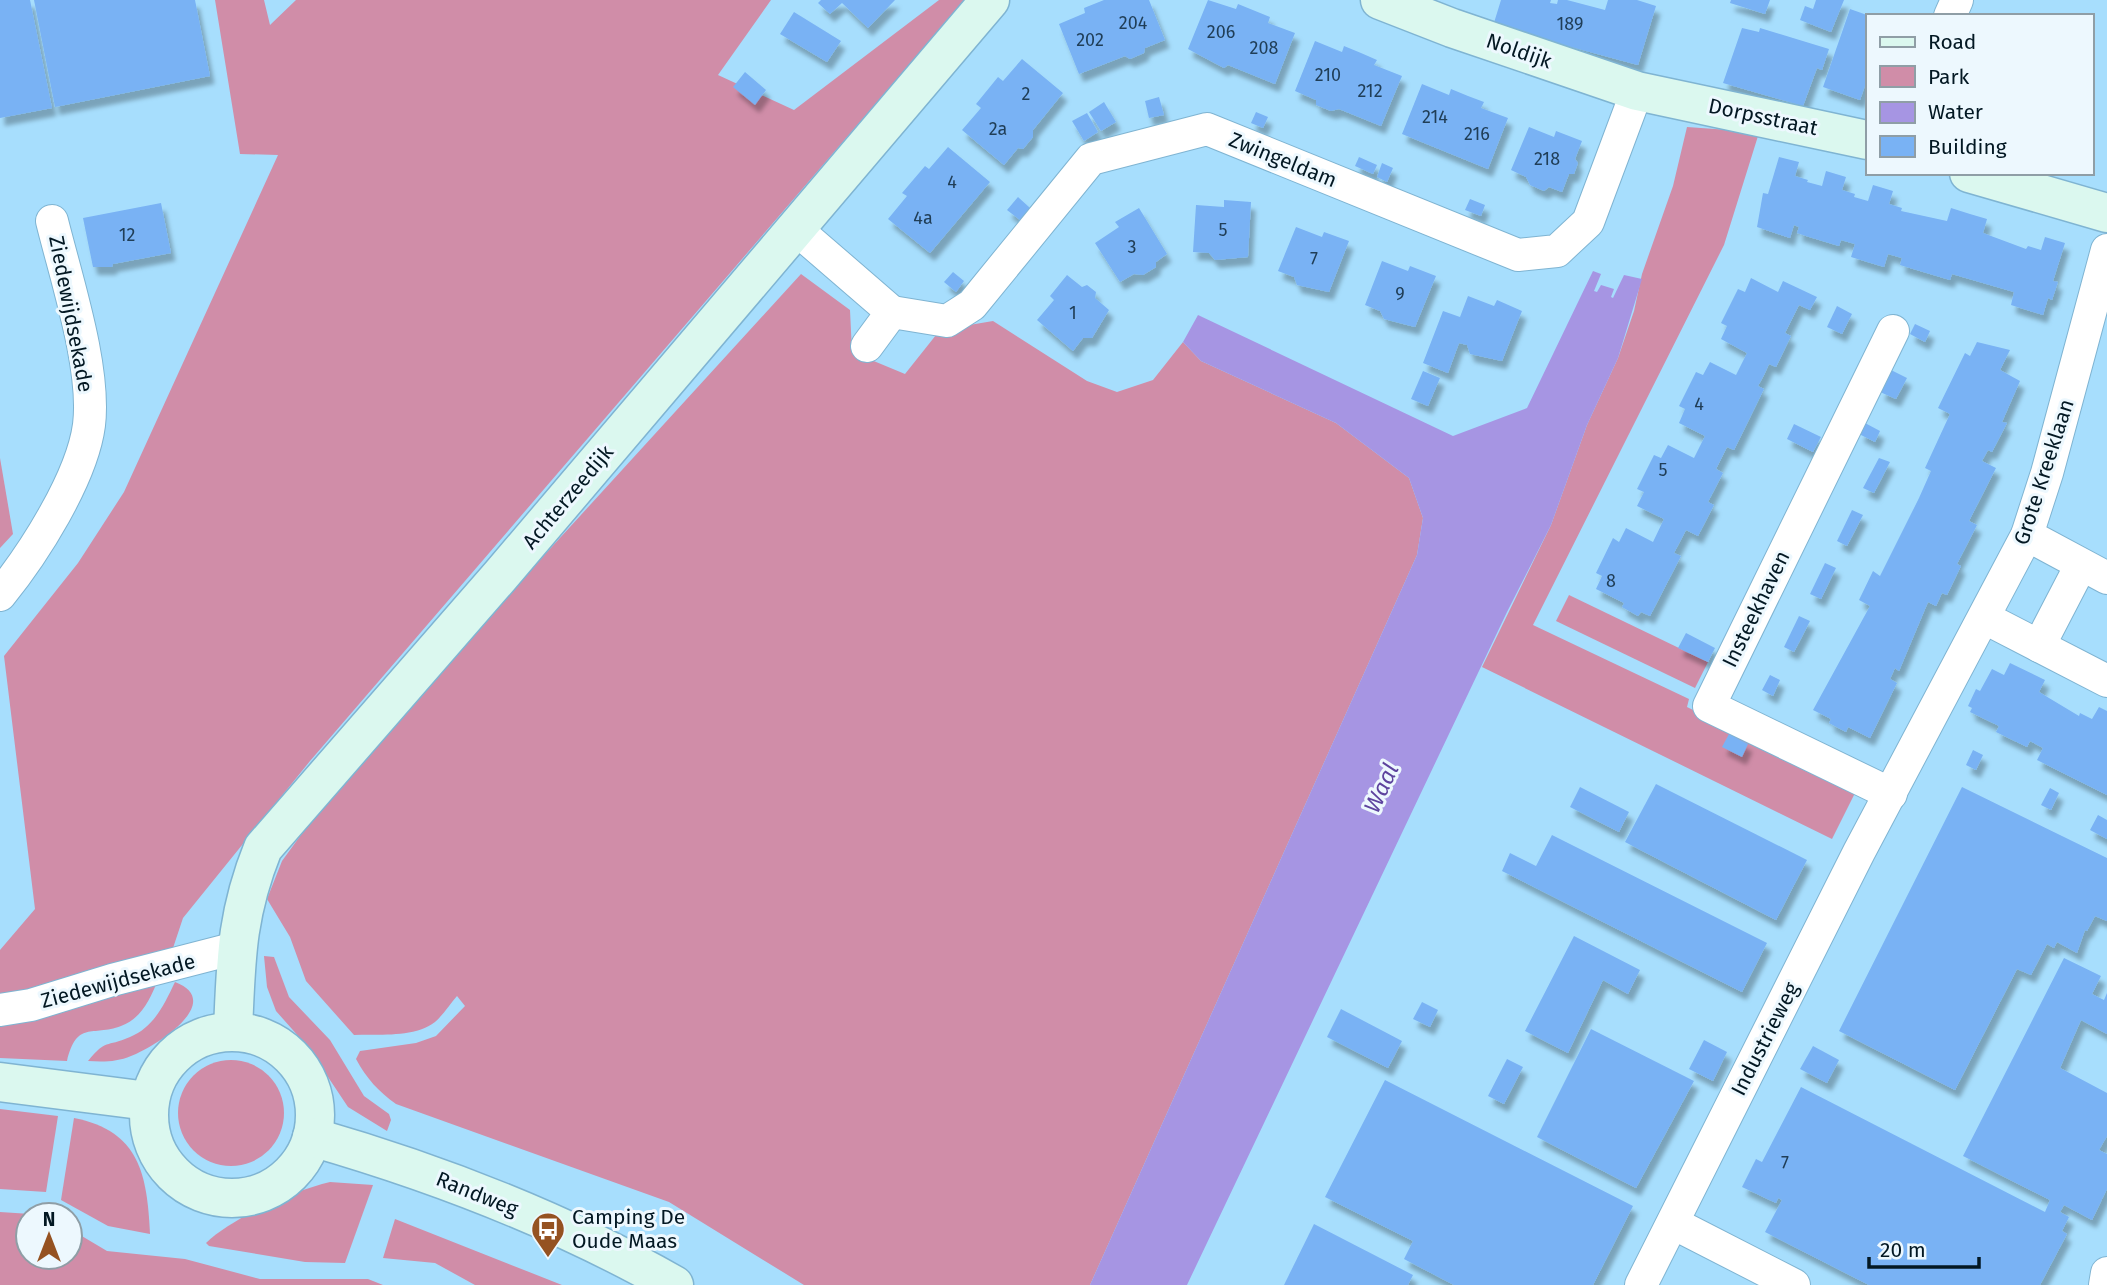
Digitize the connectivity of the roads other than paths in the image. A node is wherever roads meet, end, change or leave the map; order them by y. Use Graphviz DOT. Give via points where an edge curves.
graph roads {
  1 [pos="990,0"];
  2 [pos="1380,0"];
  3 [pos="1661,96"];
  4 [pos="1866,140"];
  5 [pos="1976,175"];
  6 [pos="2107,213"];
  7 [pos="52,220"];
  8 [pos="796,229"];
  9 [pos="2107,250"];
  10 [pos="892,312"];
  11 [pos="1893,331"];
  12 [pos="867,346"];
  13 [pos="2026,536"];
  14 [pos="2094,571"];
  15 [pos="0,595"];
  16 [pos="1985,618"];
  17 [pos="2039,646"];
  18 [pos="2107,681"];
  19 [pos="1891,794"];
  20 [pos="236,948"];
  21 [pos="0,1010"];
  22 [pos="233,1031"];
  23 [pos="0,1082"];
  24 [pos="149,1101"];
  25 [pos="312,1137"];
  26 [pos="1673,1223"];
  27 [pos="2107,1273"];
  28 [pos="674,1285"];
  29 [pos="1641,1285"];
  30 [pos="1794,1285"];
  31 [pos="2105,1285"];
  1 -- 8 [label="street, Achterzeedijk"];
  2 -- 3 [label="street, Noldijk"];
  3 -- 4 [label="street, Dorpsstraat"];
  3 -- 10 [label="street, Zwingeldam" via="1588,222 1557,251 1518,255 1207,129 1091,159 972,305 947,321"];
  5 -- 6 [label="street"];
  7 -- 15 [label="street, Ziedewijdsekade" via="88,386 89,425 62,500"];
  8 -- 10 [label="street"];
  8 -- 20 [label="street, Achterzeedijk" via="263,848 246,891"];
  9 -- 13 [label="street, Grote Kreeklaan"];
  10 -- 12 [label="street"];
  11 -- 19 [label="street, Insteekhaven" via="1709,706"];
  13 -- 14 [label="street"];
  13 -- 16 [label="street, Grote Kreeklaan"];
  14 -- 17 [label="street"];
  16 -- 17 [label="street"];
  16 -- 19 [label="street, Grote Kreeklaan"];
  17 -- 18 [label="street"];
  19 -- 26 [label="street, Industrieweg"];
  20 -- 21 [label="street, Ziedewijdsekade"];
  20 -- 22 [label="street, Achterzeedijk"];
  22 -- 24 [label="street" via="188,1043 156,1078"];
  22 -- 25 [label="street" via="259,1036 282,1048 299,1065 311,1088 315,1112"];
  23 -- 24 [label="street"];
  24 -- 25 [label="street" via="150,1137 167,1168 195,1190 223,1198 252,1196 279,1184 300,1163"];
  25 -- 28 [label="street, Randweg" via="391,1160 550,1223"];
  26 -- 29 [label="street, Industrieweg"];
  26 -- 30 [label="street"];
  27 -- 31 [label="street"];
}
